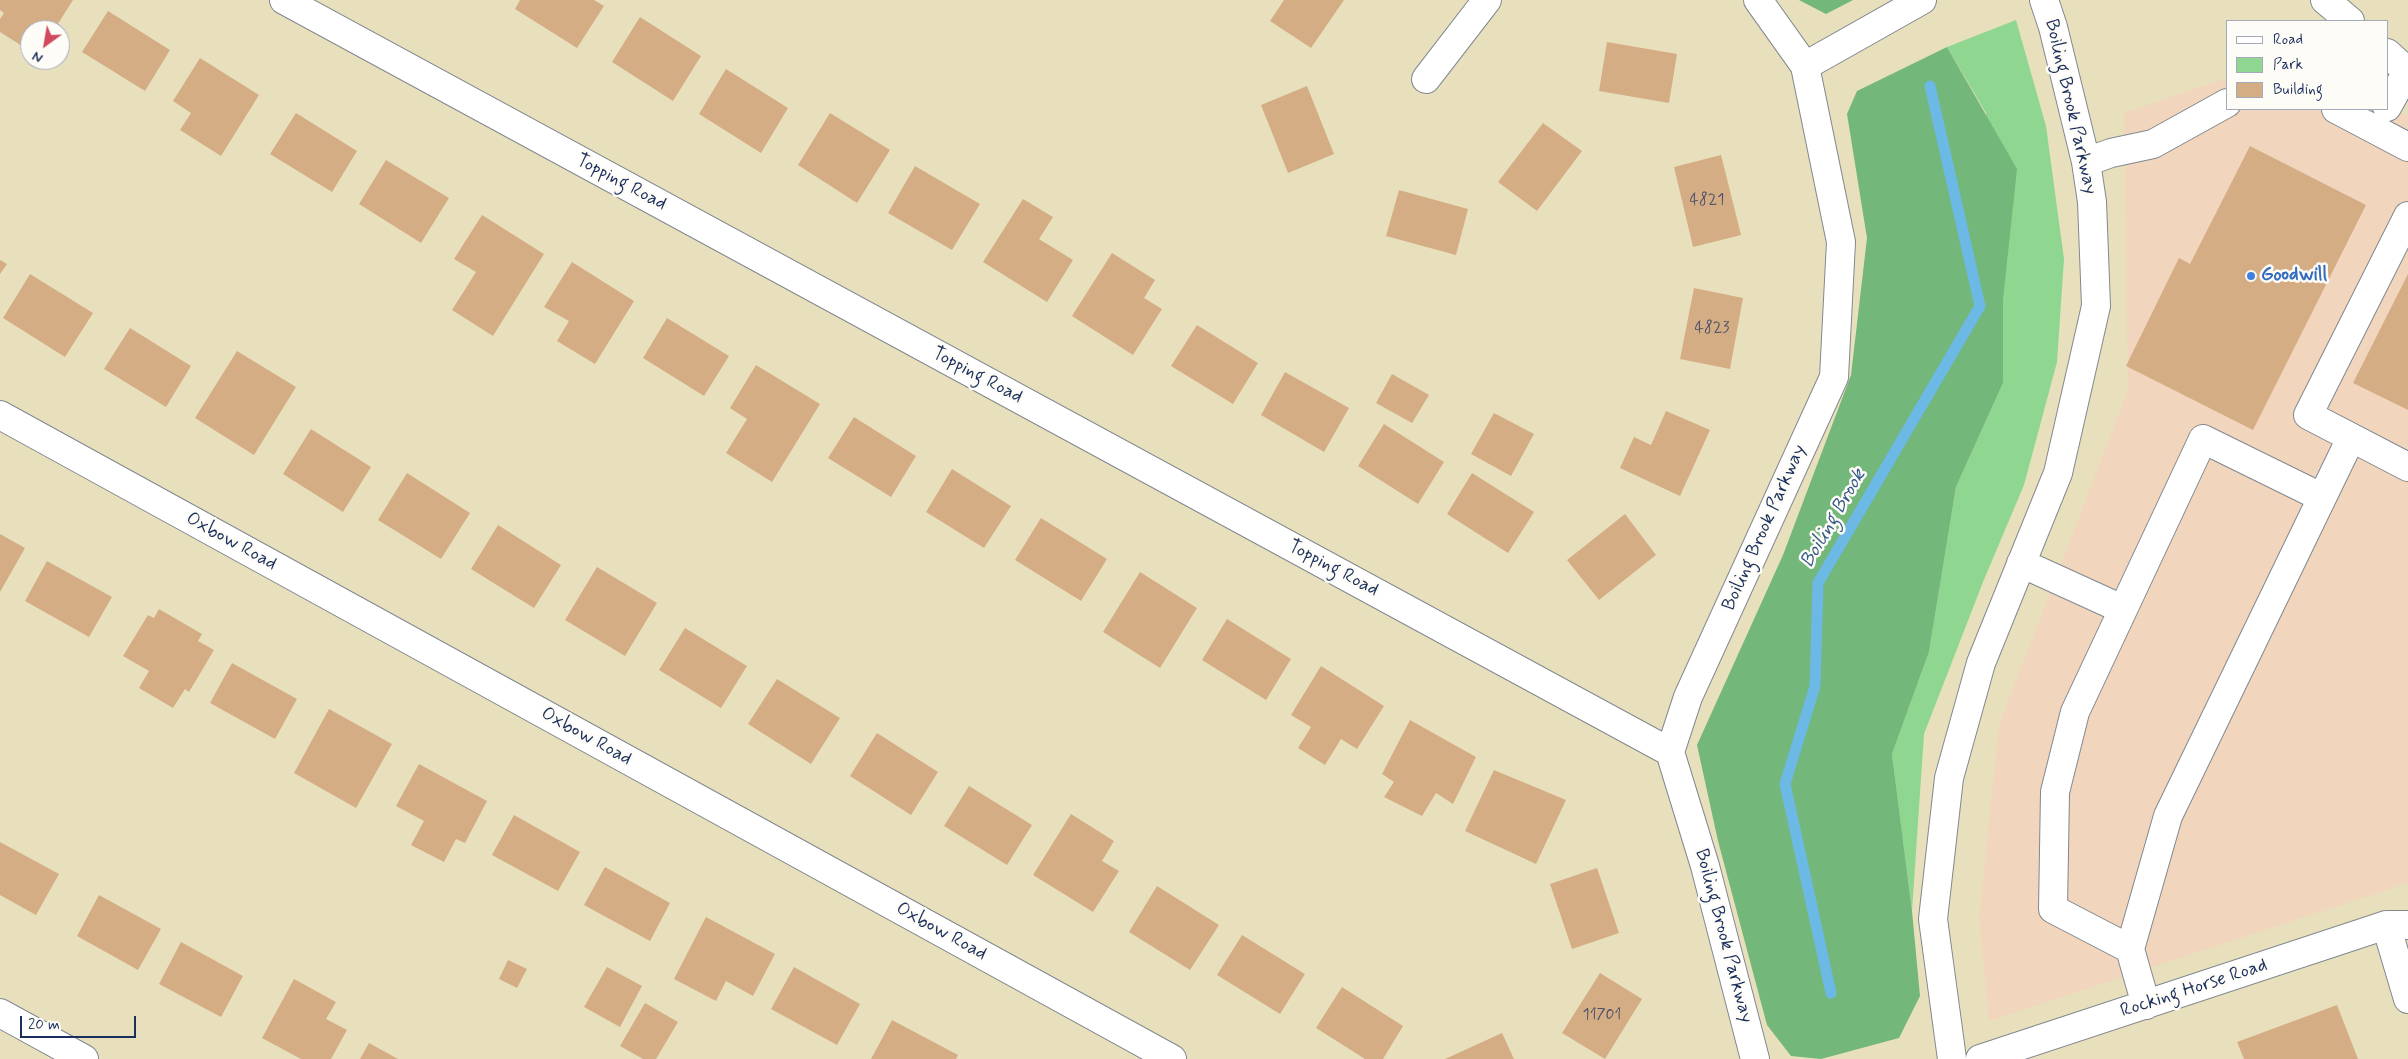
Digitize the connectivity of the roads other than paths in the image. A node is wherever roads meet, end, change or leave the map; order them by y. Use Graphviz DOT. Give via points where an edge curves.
graph roads {
  1 [pos="284,0"];
  2 [pos="1487,0"];
  3 [pos="1758,0"];
  4 [pos="1922,0"];
  5 [pos="2044,0"];
  6 [pos="2325,0"];
  7 [pos="2349,20"];
  8 [pos="2388,54"];
  9 [pos="1805,66"];
  10 [pos="2408,70"];
  11 [pos="1426,79"];
  12 [pos="2226,104"];
  13 [pos="2388,105"];
  14 [pos="2344,110"];
  15 [pos="2382,115"];
  16 [pos="2408,147"];
  17 [pos="2086,162"];
  18 [pos="2408,216"];
  19 [pos="0,415"];
  20 [pos="2351,438"];
  21 [pos="2408,467"];
  22 [pos="2321,497"];
  23 [pos="2021,564"];
  24 [pos="2122,609"];
  25 [pos="1670,752"];
  26 [pos="2397,925"];
  27 [pos="2130,949"];
  28 [pos="2408,999"];
  29 [pos="2146,1005"];
  30 [pos="0,1013"];
  31 [pos="84,1059"];
  32 [pos="1172,1059"];
  33 [pos="1755,1059"];
  34 [pos="1952,1059"];
  35 [pos="1980,1059"];
  1 -- 25 [label="street, Topping Road"];
  2 -- 11 [label="street"];
  3 -- 9 [label="street, Boiling Brook Parkway"];
  4 -- 9 [label="street"];
  5 -- 17 [label="street, Boiling Brook Parkway"];
  6 -- 7 [label="street"];
  8 -- 10 [label="street"];
  9 -- 25 [label="street, Boiling Brook Parkway" via="1841,242 1834,377 1688,697"];
  10 -- 13 [label="street"];
  12 -- 17 [label="street" via="2153,144"];
  14 -- 15 [label="street"];
  15 -- 16 [label="street"];
  17 -- 23 [label="street, Boiling Brook Parkway" via="2092,202 2096,306 2058,473"];
  18 -- 20 [label="street" via="2308,415"];
  19 -- 32 [label="street, Oxbow Road"];
  20 -- 21 [label="street"];
  20 -- 22 [label="street"];
  22 -- 24 [label="street" via="2203,440"];
  22 -- 27 [label="street" via="2168,816"];
  23 -- 24 [label="street"];
  23 -- 34 [label="street, Boiling Brook Parkway" via="1981,663 1949,778 1933,919"];
  24 -- 27 [label="street" via="2075,712 2055,792 2053,909"];
  25 -- 33 [label="street, Boiling Brook Parkway" via="1705,866"];
  26 -- 28 [label="street"];
  26 -- 29 [label="street, Rocking Horse Road"];
  27 -- 29 [label="street"];
  29 -- 35 [label="street, Rocking Horse Road"];
  30 -- 31 [label="street"];
}
